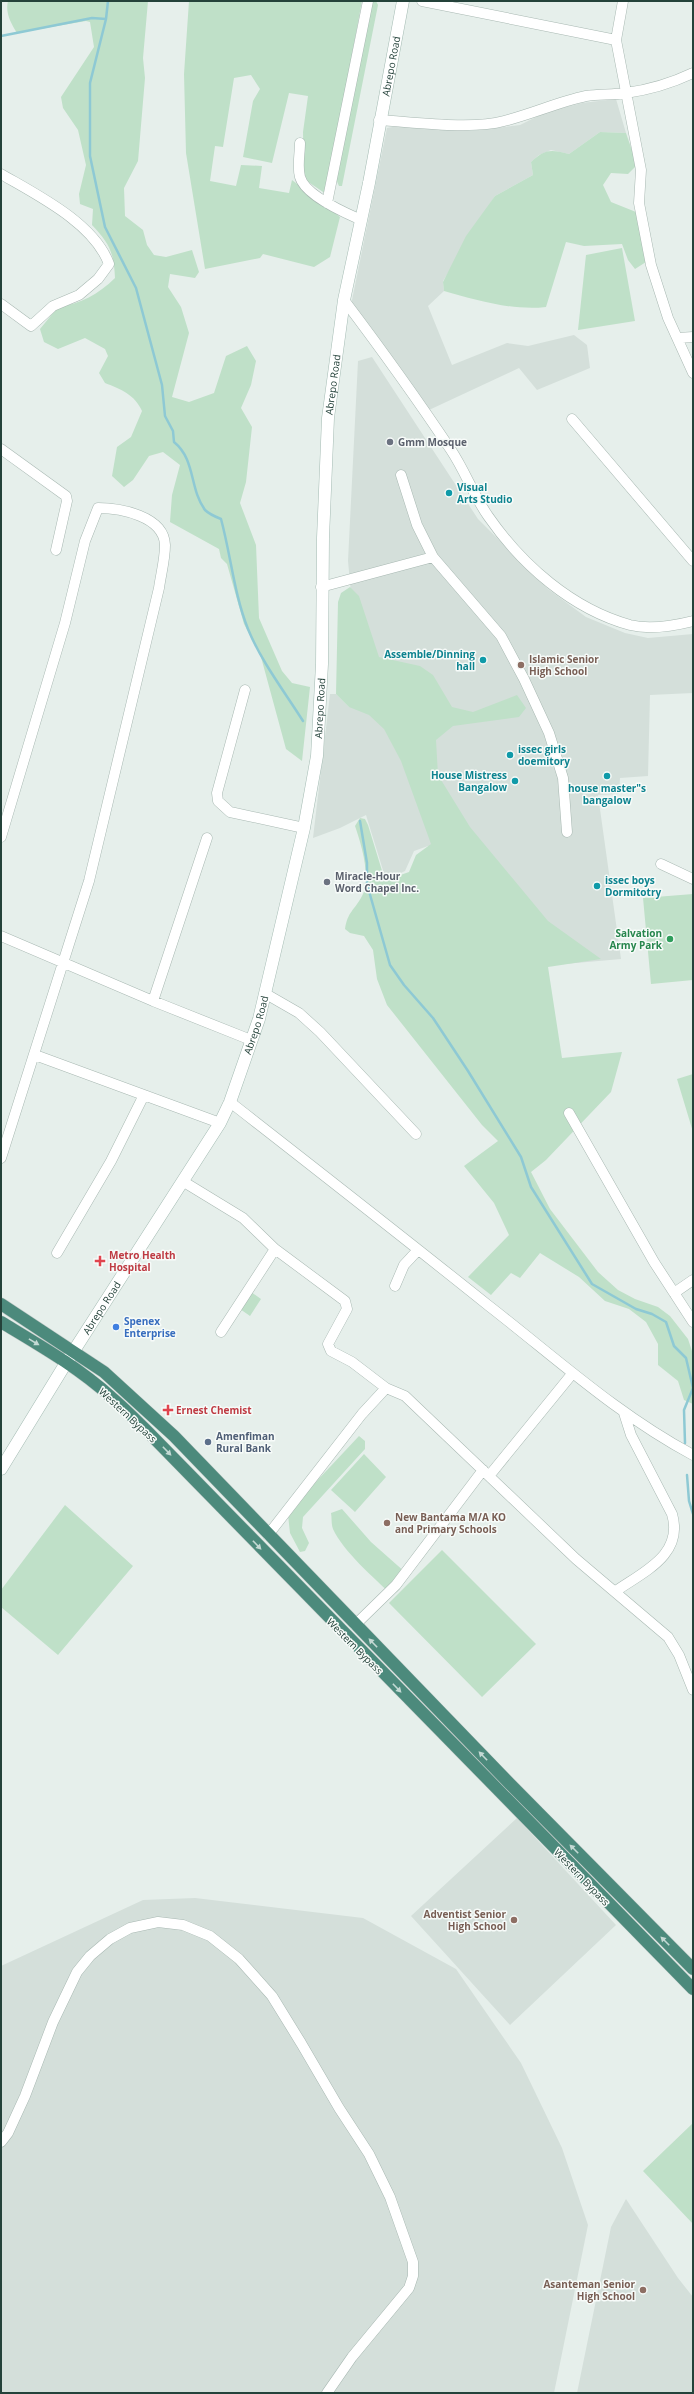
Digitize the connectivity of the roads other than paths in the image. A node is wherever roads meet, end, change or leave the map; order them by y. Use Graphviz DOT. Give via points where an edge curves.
graph roads {
  1 [pos="368,1"];
  2 [pos="403,1"];
  3 [pos="422,1"];
  4 [pos="622,1"];
  5 [pos="616,40"];
  6 [pos="693,73"];
  7 [pos="625,93"];
  8 [pos="380,120"];
  9 [pos="300,143"];
  10 [pos="1,174"];
  11 [pos="327,203"];
  12 [pos="360,219"];
  13 [pos="344,300"];
  14 [pos="1,304"];
  15 [pos="693,337"];
  16 [pos="678,338"];
  17 [pos="693,373"];
  18 [pos="572,419"];
  19 [pos="1,449"];
  20 [pos="402,475"];
  21 [pos="56,550"];
  22 [pos="432,556"];
  23 [pos="693,562"];
  24 [pos="322,587"];
  25 [pos="693,621"];
  26 [pos="245,690"];
  27 [pos="304,828"];
  28 [pos="567,832"];
  29 [pos="1,837"];
  30 [pos="207,838"];
  31 [pos="661,864"];
  32 [pos="693,878"];
  33 [pos="1,936"];
  34 [pos="63,962"];
  35 [pos="266,994"];
  36 [pos="153,1001"];
  37 [pos="251,1040"];
  38 [pos="35,1055"];
  39 [pos="144,1095"];
  40 [pos="230,1102"];
  41 [pos="569,1113"];
  42 [pos="220,1123"];
  43 [pos="416,1134"];
  44 [pos="1,1158"];
  45 [pos="184,1182"];
  46 [pos="275,1249"];
  47 [pos="418,1250"];
  48 [pos="57,1254"];
  49 [pos="693,1280"];
  50 [pos="395,1286"];
  51 [pos="674,1294"];
  52 [pos="1,1304"];
  53 [pos="1,1322"];
  54 [pos="693,1322"];
  55 [pos="221,1332"];
  56 [pos="74,1351"];
  57 [pos="66,1363"];
  58 [pos="572,1374"];
  59 [pos="386,1388"];
  60 [pos="624,1413"];
  61 [pos="693,1455"];
  62 [pos="1,1469"];
  63 [pos="486,1473"];
  64 [pos="268,1535"];
  65 [pos="616,1591"];
  66 [pos="355,1624"];
  67 [pos="693,1690"];
  68 [pos="693,1969"];
  69 [pos="693,1989"];
  70 [pos="1,2142"];
  71 [pos="327,2393"];
  1 -- 11 [label="street"];
  2 -- 8 [label="main road, Abrepo Road"];
  3 -- 5 [label="street"];
  4 -- 5 [label="street"];
  5 -- 7 [label="street"];
  6 -- 7 [label="street" via="654,87"];
  7 -- 8 [label="street" via="595,94 570,99 504,121 486,124 432,124"];
  7 -- 16 [label="street" via="641,170 639,203 651,265 668,318"];
  8 -- 12 [label="main road, Abrepo Road"];
  9 -- 11 [label="street" via="300,178 305,187"];
  10 -- 14 [label="street" via="36,194 79,224 106,255 109,264 98,279 79,295 53,306 31,326"];
  11 -- 12 [label="street"];
  12 -- 13 [label="main road, Abrepo Road"];
  13 -- 24 [label="main road, Abrepo Road" via="328,418"];
  13 -- 25 [label="street" via="385,354 452,452 488,516 524,562 576,600 631,625 652,628"];
  15 -- 16 [label="street"];
  16 -- 17 [label="street"];
  18 -- 23 [label="street"];
  19 -- 21 [label="street" via="66,496 62,531"];
  20 -- 22 [label="street" via="417,525"];
  22 -- 24 [label="street"];
  22 -- 28 [label="street" via="501,636 524,679 549,733 563,778"];
  24 -- 27 [label="main road, Abrepo Road" via="321,707"];
  26 -- 27 [label="street" via="218,801 230,812"];
  27 -- 35 [label="main road, Abrepo Road"];
  29 -- 34 [label="street" via="65,623 85,541 98,508 121,510 151,522 160,531 165,544 159,588 91,873"];
  30 -- 36 [label="street"];
  31 -- 32 [label="street"];
  33 -- 34 [label="street"];
  34 -- 36 [label="street"];
  34 -- 38 [label="street"];
  35 -- 37 [label="main road, Abrepo Road"];
  35 -- 43 [label="street" via="299,1013 320,1032"];
  36 -- 37 [label="street"];
  37 -- 40 [label="main road, Abrepo Road"];
  38 -- 39 [label="street"];
  38 -- 44 [label="street"];
  39 -- 42 [label="street"];
  39 -- 48 [label="street" via="111,1161"];
  40 -- 42 [label="main road, Abrepo Road"];
  40 -- 47 [label="street"];
  41 -- 51 [label="street"];
  42 -- 45 [label="main road, Abrepo Road"];
  45 -- 46 [label="street" via="243,1218"];
  45 -- 56 [label="main road, Abrepo Road"];
  46 -- 55 [label="street"];
  46 -- 59 [label="street" via="345,1301 347,1309 328,1344 331,1351 352,1362"];
  47 -- 50 [label="street" via="404,1265"];
  47 -- 58 [label="street"];
  49 -- 51 [label="street"];
  51 -- 54 [label="street"];
  52 -- 56 [label="highway, Western Bypass"];
  53 -- 57 [label="highway, Western Bypass, one-way"];
  56 -- 57 [label="main road, Abrepo Road"];
  56 -- 64 [label="highway, Western Bypass" via="121,1386 174,1436"];
  57 -- 62 [label="main road, Abrepo Road"];
  57 -- 69 [label="highway, Western Bypass, one-way" via="110,1396 147,1431"];
  58 -- 60 [label="street"];
  58 -- 63 [label="street"];
  59 -- 63 [label="street" via="405,1396"];
  59 -- 64 [label="street" via="362,1414"];
  60 -- 61 [label="street"];
  60 -- 65 [label="street" via="631,1435 672,1514 675,1525 670,1547 662,1560"];
  63 -- 65 [label="street" via="576,1559"];
  63 -- 66 [label="street" via="396,1585"];
  64 -- 66 [label="highway, Western Bypass"];
  65 -- 67 [label="street" via="668,1637 679,1655"];
  68 -- 66 [label="highway, Western Bypass, one-way"];
  70 -- 71 [label="street" via="8,2133 22,2102 53,2022 77,1972 90,1956 110,1939 130,1928 158,1922 183,1925 210,1936 239,1959 272,1996 369,2154 390,2197 413,2262 413,2276 409,2288 352,2357"];
}
